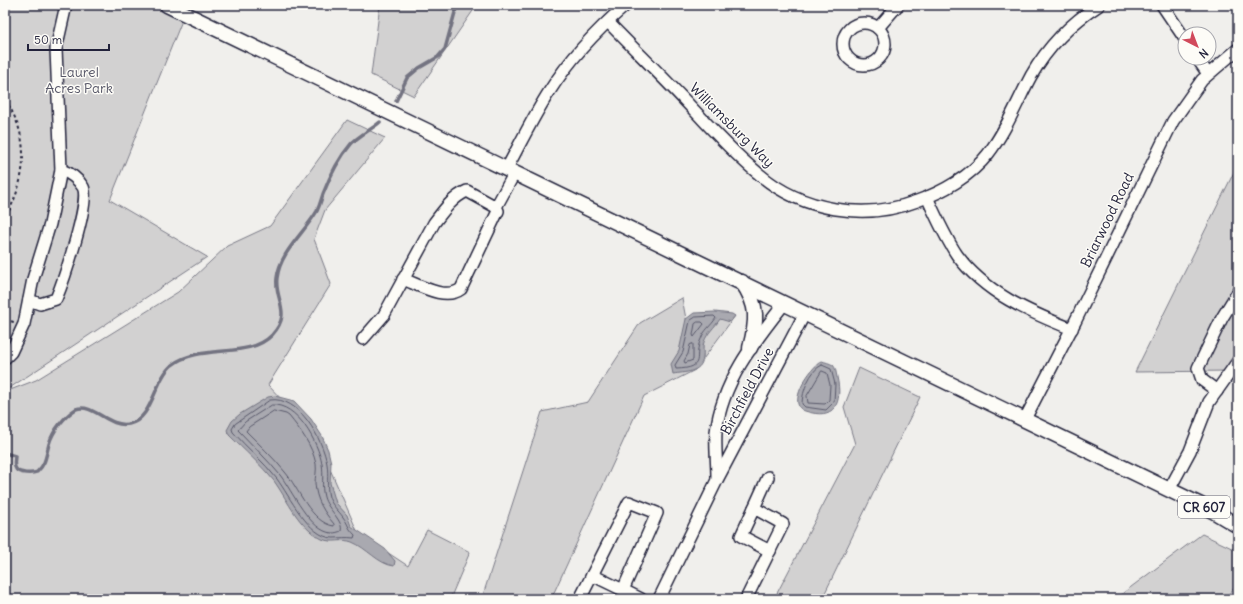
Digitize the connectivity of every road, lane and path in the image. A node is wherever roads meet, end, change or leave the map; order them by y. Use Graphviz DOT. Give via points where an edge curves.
graph roads {
  1 [pos="66,5"];
  2 [pos="167,5"];
  3 [pos="626,5"];
  4 [pos="898,5"];
  5 [pos="1099,5"];
  6 [pos="1162,5"];
  7 [pos="608,22"];
  8 [pos="878,28"];
  9 [pos="1177,28"];
  10 [pos="1238,49"];
  11 [pos="1203,66"];
  12 [pos="1208,74"];
  13 [pos="5,100"];
  14 [pos="61,170"];
  15 [pos="510,172"];
  16 [pos="927,197"];
  17 [pos="496,207"];
  18 [pos="5,218"];
  19 [pos="403,279"];
  20 [pos="742,282"];
  21 [pos="1238,292"];
  22 [pos="29,300"];
  23 [pos="784,304"];
  24 [pos="804,315"];
  25 [pos="1072,329"];
  26 [pos="362,339"];
  27 [pos="750,348"];
  28 [pos="6,357"];
  29 [pos="1238,362"];
  30 [pos="1217,391"];
  31 [pos="1025,419"];
  32 [pos="768,478"];
  33 [pos="717,480"];
  34 [pos="1169,490"];
  35 [pos="754,508"];
  36 [pos="1238,526"];
  37 [pos="770,551"];
  38 [pos="592,575"];
  39 [pos="623,590"];
  40 [pos="580,599"];
  41 [pos="641,599"];
  42 [pos="659,599"];
  43 [pos="746,599"];
  1 -- 14 [label="street" via="56,49"];
  2 -- 15 [label="main road"];
  3 -- 7 [label="street"];
  4 -- 8 [label="street"];
  5 -- 16 [label="street, Williamsburg Way" via="1066,31 1040,62 988,154 967,174"];
  6 -- 9 [label="street"];
  7 -- 15 [label="street" via="578,54 549,91"];
  7 -- 16 [label="street, Williamsburg Way" via="734,152 759,175 787,193 817,205 848,211 893,208"];
  10 -- 12 [label="street, Briarwood Road"];
  11 -- 12 [label="street"];
  12 -- 25 [label="street, Briarwood Road" via="1182,107 1168,131"];
  13 -- 18 [label="path" via="13,112 23,140 22,173 16,200"];
  14 -- 22 [label="street" via="50,224"];
  14 -- 22 [label="street" via="74,176 84,188 85,204 56,299 40,304"];
  15 -- 17 [label="street"];
  15 -- 20 [label="main road"];
  16 -- 25 [label="street" via="951,245 975,275 997,293 1020,306"];
  17 -- 19 [label="street" via="466,191 462,194 434,222"];
  17 -- 19 [label="street" via="498,211 461,289 444,294"];
  19 -- 26 [label="street" via="384,315"];
  20 -- 23 [label="main road"];
  20 -- 27 [label="main road" via="750,293 755,308 755,327"];
  21 -- 30 [label="street" via="1222,318 1198,368 1202,380"];
  22 -- 28 [label="street" via="24,324"];
  23 -- 24 [label="main road"];
  23 -- 27 [label="street, Birchfield Drive"];
  24 -- 31 [label="main road"];
  24 -- 33 [label="street, Birchfield Drive"];
  25 -- 31 [label="street, Briarwood Road"];
  27 -- 33 [label="street, Birchfield Drive" via="726,395 716,432"];
  29 -- 30 [label="street"];
  30 -- 34 [label="street" via="1209,402 1190,450"];
  31 -- 34 [label="main road"];
  32 -- 35 [label="street"];
  33 -- 42 [label="street, Birchfield Drive"];
  34 -- 36 [label="main road, CR 607"];
  35 -- 37 [label="street" via="783,524"];
  35 -- 37 [label="street" via="741,536"];
  37 -- 43 [label="street"];
  38 -- 39 [label="street"];
  38 -- 39 [label="street" via="629,502 657,513"];
  38 -- 40 [label="street"];
  39 -- 41 [label="street"];
}
